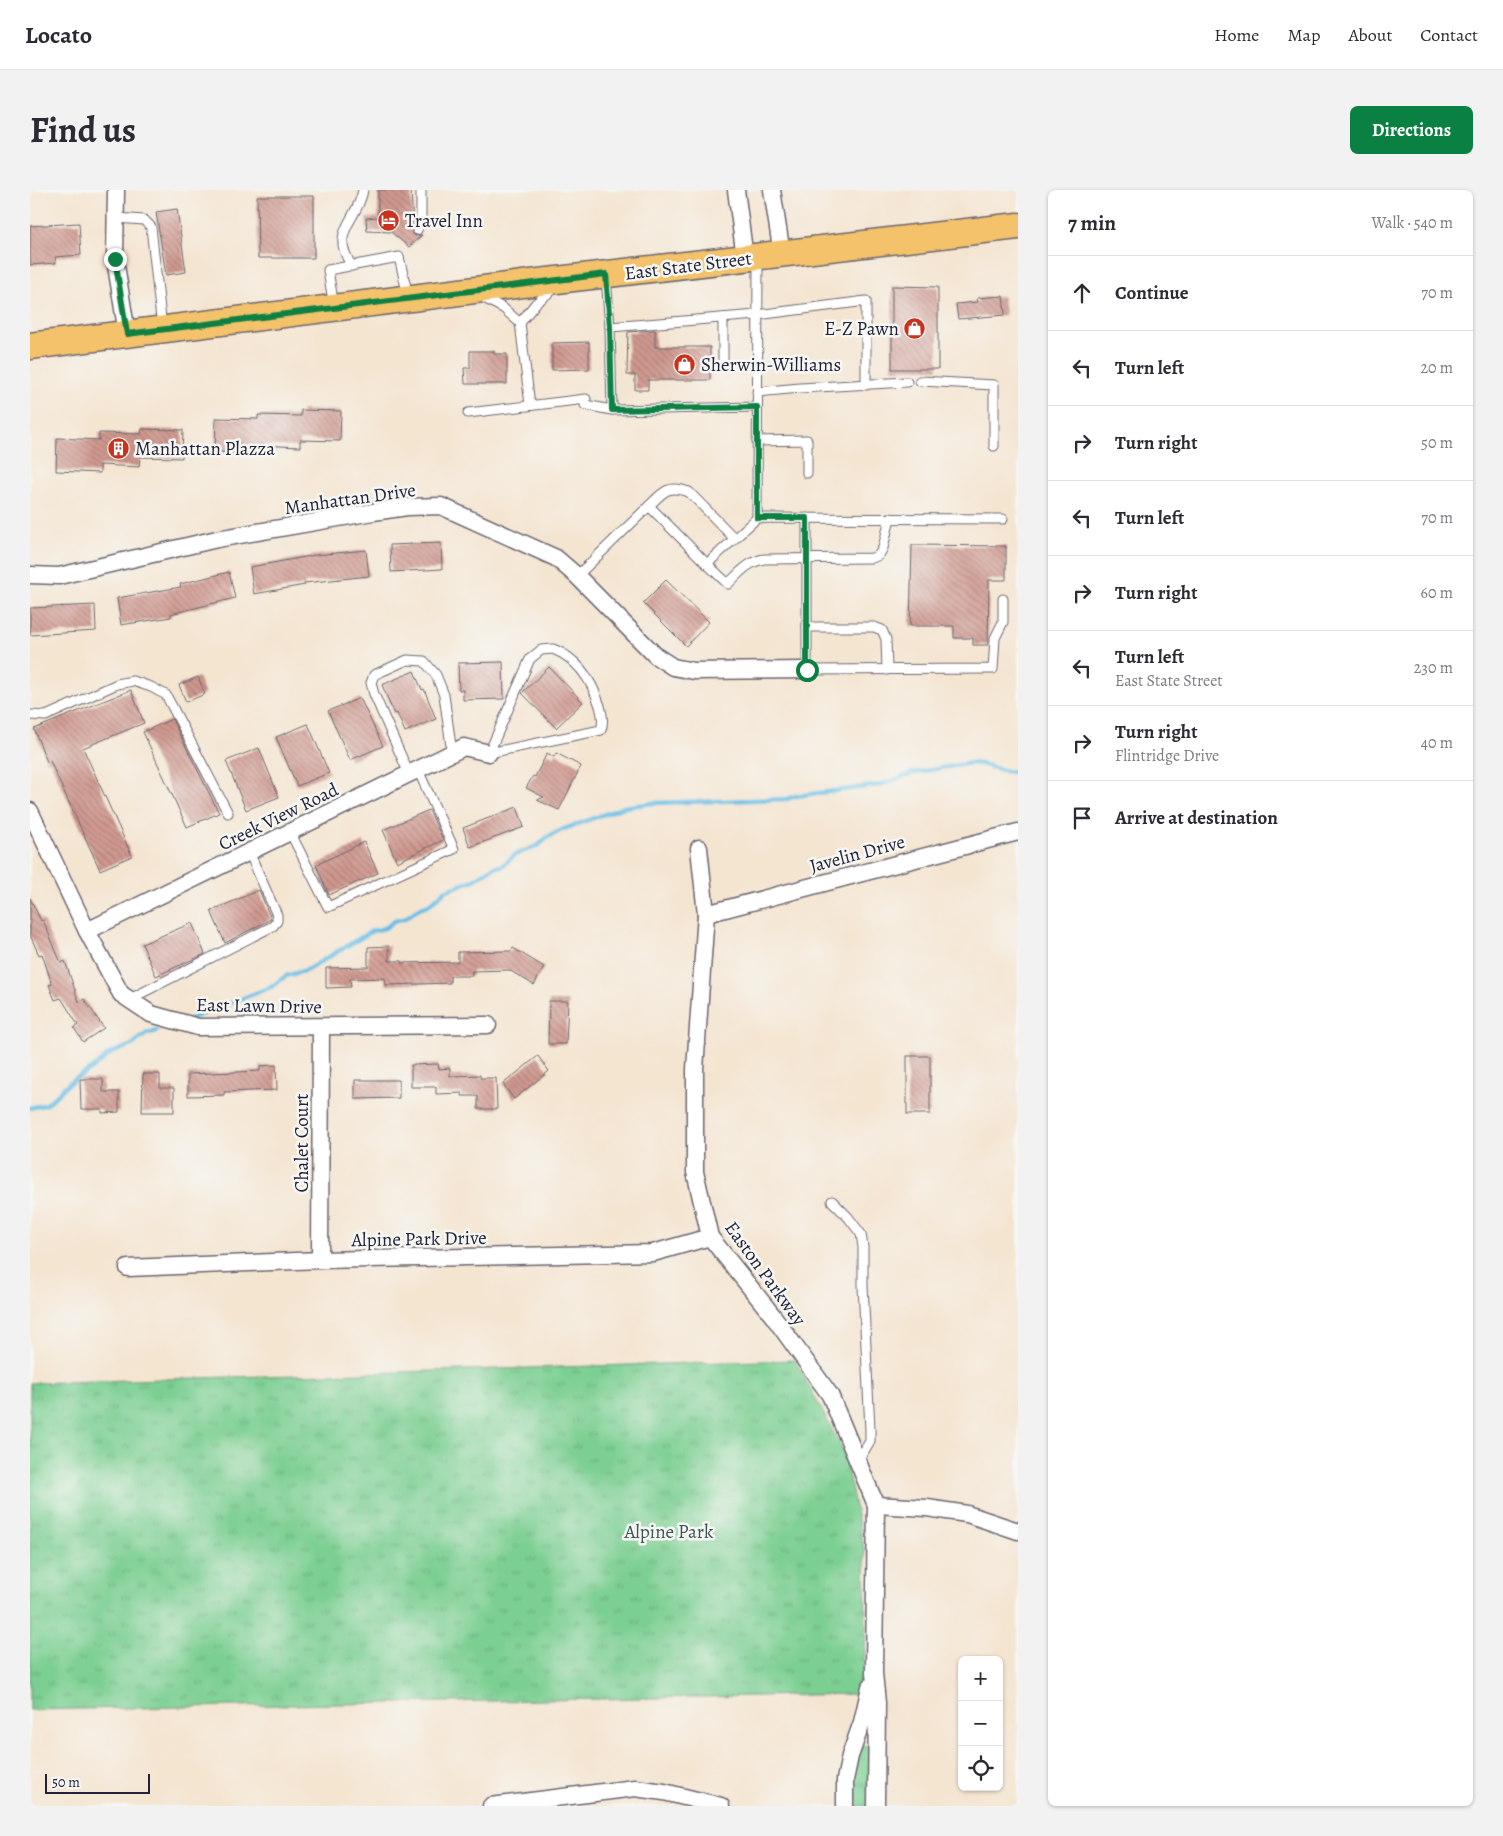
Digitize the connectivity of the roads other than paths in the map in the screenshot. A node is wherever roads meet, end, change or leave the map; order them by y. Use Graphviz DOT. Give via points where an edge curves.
graph roads {
  1 [pos="116,190"];
  2 [pos="364,190"];
  3 [pos="421,190"];
  4 [pos="736,190"];
  5 [pos="772,190"];
  6 [pos="116,218"];
  7 [pos="1018,226"];
  8 [pos="417,230"];
  9 [pos="762,256"];
  10 [pos="352,266"];
  11 [pos="606,274"];
  12 [pos="566,279"];
  13 [pos="470,291"];
  14 [pos="409,298"];
  15 [pos="334,308"];
  16 [pos="757,316"];
  17 [pos="724,318"];
  18 [pos="520,323"];
  19 [pos="610,327"];
  20 [pos="162,330"];
  21 [pos="127,334"];
  22 [pos="30,346"];
  23 [pos="723,365"];
  24 [pos="920,381"];
  25 [pos="907,382"];
  26 [pos="866,385"];
  27 [pos="757,392"];
  28 [pos="530,405"];
  29 [pos="757,407"];
  30 [pos="612,410"];
  31 [pos="468,413"];
  32 [pos="757,441"];
  33 [pos="994,446"];
  34 [pos="807,473"];
  35 [pos="649,506"];
  36 [pos="757,518"];
  37 [pos="807,518"];
  38 [pos="890,518"];
  39 [pos="1003,519"];
  40 [pos="734,538"];
  41 [pos="807,558"];
  42 [pos="708,564"];
  43 [pos="30,575"];
  44 [pos="577,576"];
  45 [pos="1003,599"];
  46 [pos="807,627"];
  47 [pos="807,670"];
  48 [pos="887,670"];
  49 [pos="30,716"];
  50 [pos="452,753"];
  51 [pos="489,753"];
  52 [pos="414,772"];
  53 [pos="30,811"];
  54 [pos="228,814"];
  55 [pos="290,832"];
  56 [pos="1018,832"];
  57 [pos="699,848"];
  58 [pos="249,852"];
  59 [pos="706,914"];
  60 [pos="87,931"];
  61 [pos="130,1000"];
  62 [pos="488,1025"];
  63 [pos="321,1027"];
  64 [pos="832,1201"];
  65 [pos="710,1236"];
  66 [pos="320,1260"];
  67 [pos="128,1268"];
  68 [pos="858,1461"];
  69 [pos="876,1505"];
  70 [pos="1018,1531"];
  71 [pos="874,1673"];
  72 [pos="664,1799"];
  73 [pos="491,1806"];
  74 [pos="721,1806"];
  75 [pos="845,1806"];
  76 [pos="876,1806"];
  1 -- 6 [label="street"];
  2 -- 10 [label="lane" via="344,230 343,248"];
  3 -- 8 [label="lane" via="421,222"];
  4 -- 9 [label="street"];
  5 -- 9 [label="street"];
  6 -- 20 [label="lane" via="144,220 151,228"];
  6 -- 21 [label="street" via="115,259"];
  7 -- 9 [label="main road, East State Street"];
  9 -- 11 [label="main road, East State Street"];
  9 -- 16 [label="lane"];
  10 -- 14 [label="lane" via="399,257"];
  10 -- 15 [label="lane" via="328,270"];
  11 -- 12 [label="main road, East State Street"];
  11 -- 19 [label="lane"];
  12 -- 13 [label="main road, East State Street"];
  12 -- 18 [label="lane" via="536,303"];
  13 -- 14 [label="main road, East State Street"];
  13 -- 18 [label="lane" via="503,308"];
  14 -- 15 [label="main road, East State Street"];
  15 -- 20 [label="main road, East State Street"];
  16 -- 17 [label="lane"];
  16 -- 26 [label="lane" via="866,301"];
  16 -- 27 [label="lane"];
  17 -- 19 [label="lane"];
  17 -- 23 [label="lane"];
  18 -- 28 [label="lane"];
  19 -- 30 [label="lane"];
  20 -- 21 [label="main road, East State Street"];
  21 -- 22 [label="main road, East State Street"];
  24 -- 33 [label="lane" via="994,385"];
  25 -- 26 [label="lane"];
  26 -- 27 [label="lane"];
  27 -- 29 [label="lane"];
  28 -- 30 [label="lane" via="586,402"];
  28 -- 31 [label="lane"];
  29 -- 30 [label="lane"];
  29 -- 32 [label="lane"];
  32 -- 34 [label="lane" via="807,440"];
  32 -- 36 [label="lane"];
  35 -- 40 [label="lane" via="665,490 680,488 689,492"];
  35 -- 42 [label="lane"];
  35 -- 44 [label="lane"];
  36 -- 37 [label="lane"];
  36 -- 40 [label="lane"];
  37 -- 38 [label="lane"];
  37 -- 41 [label="lane"];
  38 -- 39 [label="lane"];
  38 -- 41 [label="lane" via="879,555 872,558"];
  40 -- 42 [label="lane"];
  41 -- 42 [label="lane" via="754,561 728,584"];
  41 -- 46 [label="lane"];
  43 -- 44 [label="street, Manhattan Drive" via="59,576 217,539 372,512 441,506 556,558"];
  44 -- 47 [label="street, Manhattan Drive" via="656,656 674,666 694,671"];
  45 -- 48 [label="lane" via="1003,622 995,638 993,669"];
  46 -- 47 [label="lane"];
  46 -- 48 [label="lane" via="874,627 882,630 886,639"];
  47 -- 48 [label="lane"];
  49 -- 54 [label="lane" via="46,716 117,684 133,681 151,687 166,695"];
  50 -- 51 [label="street, Creek View Road" via="464,747"];
  50 -- 52 [label="street, Creek View Road"];
  50 -- 52 [label="lane" via="444,695 436,675 424,661 407,660 374,675 371,683 374,694"];
  51 -- 51 [label="lane" via="523,673 535,653 553,649 580,667 596,694 602,713 601,730"];
  52 -- 55 [label="street, Creek View Road"];
  52 -- 55 [label="lane" via="454,849 328,907"];
  53 -- 60 [label="street, East Lawn Drive"];
  55 -- 58 [label="street, Creek View Road"];
  56 -- 59 [label="street, Javelin Drive"];
  57 -- 59 [label="street, Easton Parkway"];
  58 -- 60 [label="street, Creek View Road"];
  58 -- 61 [label="lane" via="277,915 273,926"];
  59 -- 65 [label="street, Easton Parkway" via="695,1069 695,1172"];
  60 -- 61 [label="street, East Lawn Drive" via="121,994"];
  61 -- 63 [label="street, East Lawn Drive" via="150,1014 198,1027"];
  62 -- 63 [label="street, East Lawn Drive"];
  63 -- 66 [label="street, Chalet Court"];
  64 -- 68 [label="lane" via="861,1234 863,1247 870,1441"];
  65 -- 66 [label="street, Alpine Park Drive" via="653,1253"];
  65 -- 68 [label="street, Easton Parkway" via="830,1395"];
  66 -- 67 [label="street, Alpine Park Drive"];
  68 -- 69 [label="street, Easton Parkway"];
  69 -- 70 [label="street" via="967,1514"];
  69 -- 71 [label="street, Easton Parkway"];
  71 -- 75 [label="street, Easton Parkway" via="850,1756 845,1780"];
  71 -- 76 [label="street, Easton Parkway" via="877,1703"];
  72 -- 73 [label="street" via="635,1788"];
  72 -- 74 [label="street"];
}
